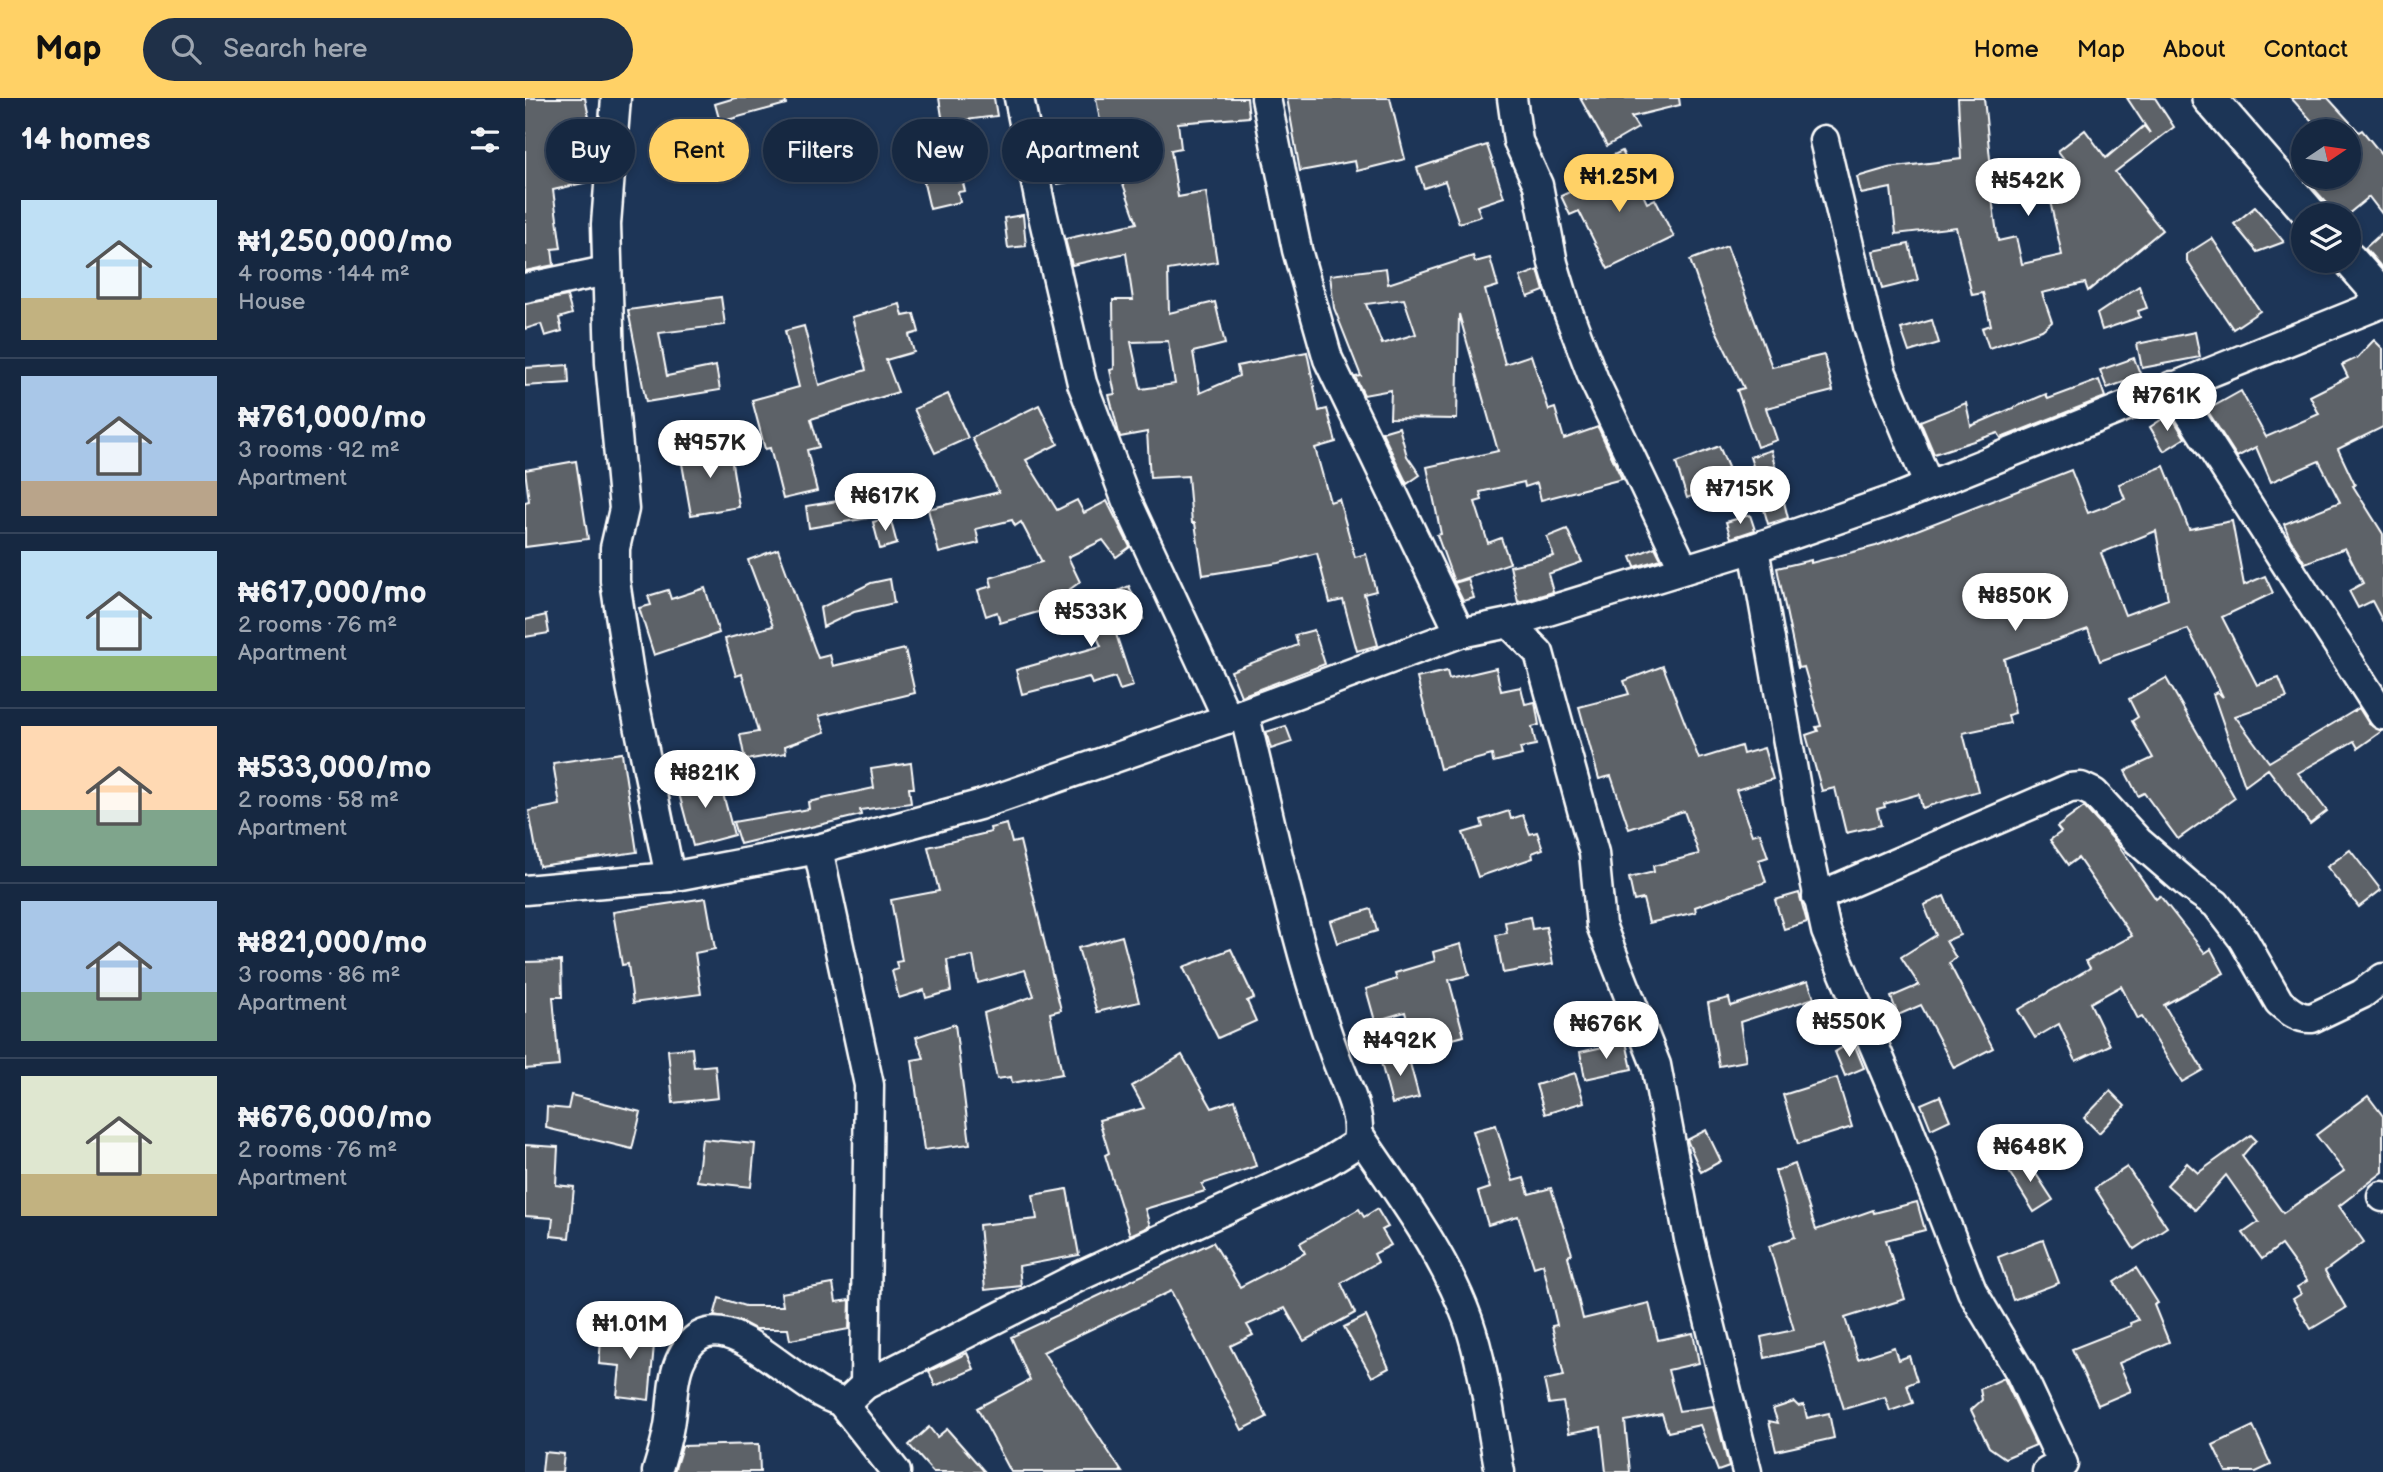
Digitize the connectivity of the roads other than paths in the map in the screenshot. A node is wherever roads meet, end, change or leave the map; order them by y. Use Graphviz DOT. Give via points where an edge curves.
graph roads {
  1 [pos="616,98"];
  2 [pos="1019,98"];
  3 [pos="1266,98"];
  4 [pos="1512,98"];
  5 [pos="2209,98"];
  6 [pos="1824,140"];
  7 [pos="2301,203"];
  8 [pos="606,271"];
  9 [pos="2360,273"];
  10 [pos="525,288"];
  11 [pos="2383,301"];
  12 [pos="2172,386"];
  13 [pos="1928,484"];
  14 [pos="1754,548"];
  15 [pos="1684,569"];
  16 [pos="1553,610"];
  17 [pos="1509,623"];
  18 [pos="1460,633"];
  19 [pos="1539,653"];
  20 [pos="2383,715"];
  21 [pos="1236,716"];
  22 [pos="818,849"];
  23 [pos="670,877"];
  24 [pos="525,890"];
  25 [pos="1817,897"];
  26 [pos="2383,978"];
  27 [pos="1359,1135"];
  28 [pos="865,1385"];
  29 [pos="841,1402"];
  30 [pos="657,1472"];
  31 [pos="896,1472"];
  32 [pos="1500,1472"];
  33 [pos="1747,1472"];
  34 [pos="2047,1472"];
  1 -- 8 [label="street"];
  2 -- 21 [label="street" via="1082,383 1126,499"];
  3 -- 18 [label="street" via="1297,250 1328,359"];
  4 -- 15 [label="street" via="1518,141 1538,185 1567,309 1594,380"];
  5 -- 7 [label="street"];
  6 -- 13 [label="street" via="1882,373"];
  8 -- 10 [label="street"];
  8 -- 23 [label="street" via="624,509 615,548 615,581"];
  9 -- 11 [label="street"];
  11 -- 12 [label="street"];
  12 -- 13 [label="street"];
  12 -- 20 [label="street"];
  13 -- 14 [label="street"];
  14 -- 15 [label="street"];
  14 -- 25 [label="street"];
  15 -- 16 [label="street"];
  16 -- 17 [label="street"];
  16 -- 19 [label="street"];
  17 -- 18 [label="street"];
  17 -- 19 [label="street"];
  18 -- 21 [label="street"];
  19 -- 33 [label="street" via="1589,832 1601,925 1656,1065 1689,1239"];
  21 -- 22 [label="street" via="979,805"];
  21 -- 27 [label="street"];
  22 -- 23 [label="street"];
  22 -- 28 [label="street" via="869,1085"];
  23 -- 24 [label="street"];
  25 -- 26 [label="street" via="2081,787 2094,793 2139,841 2216,904 2288,1010 2312,1018 2362,994"];
  25 -- 34 [label="street" via="1852,999 1908,1126 1972,1291 2020,1372 2063,1464"];
  27 -- 28 [label="street" via="1356,1144 1324,1164 1076,1278"];
  27 -- 32 [label="street" via="1458,1294 1481,1367"];
  28 -- 29 [label="street"];
  29 -- 30 [label="street" via="757,1348 718,1331 703,1334 689,1345 675,1375 670,1423"];
  29 -- 31 [label="street"];
}
